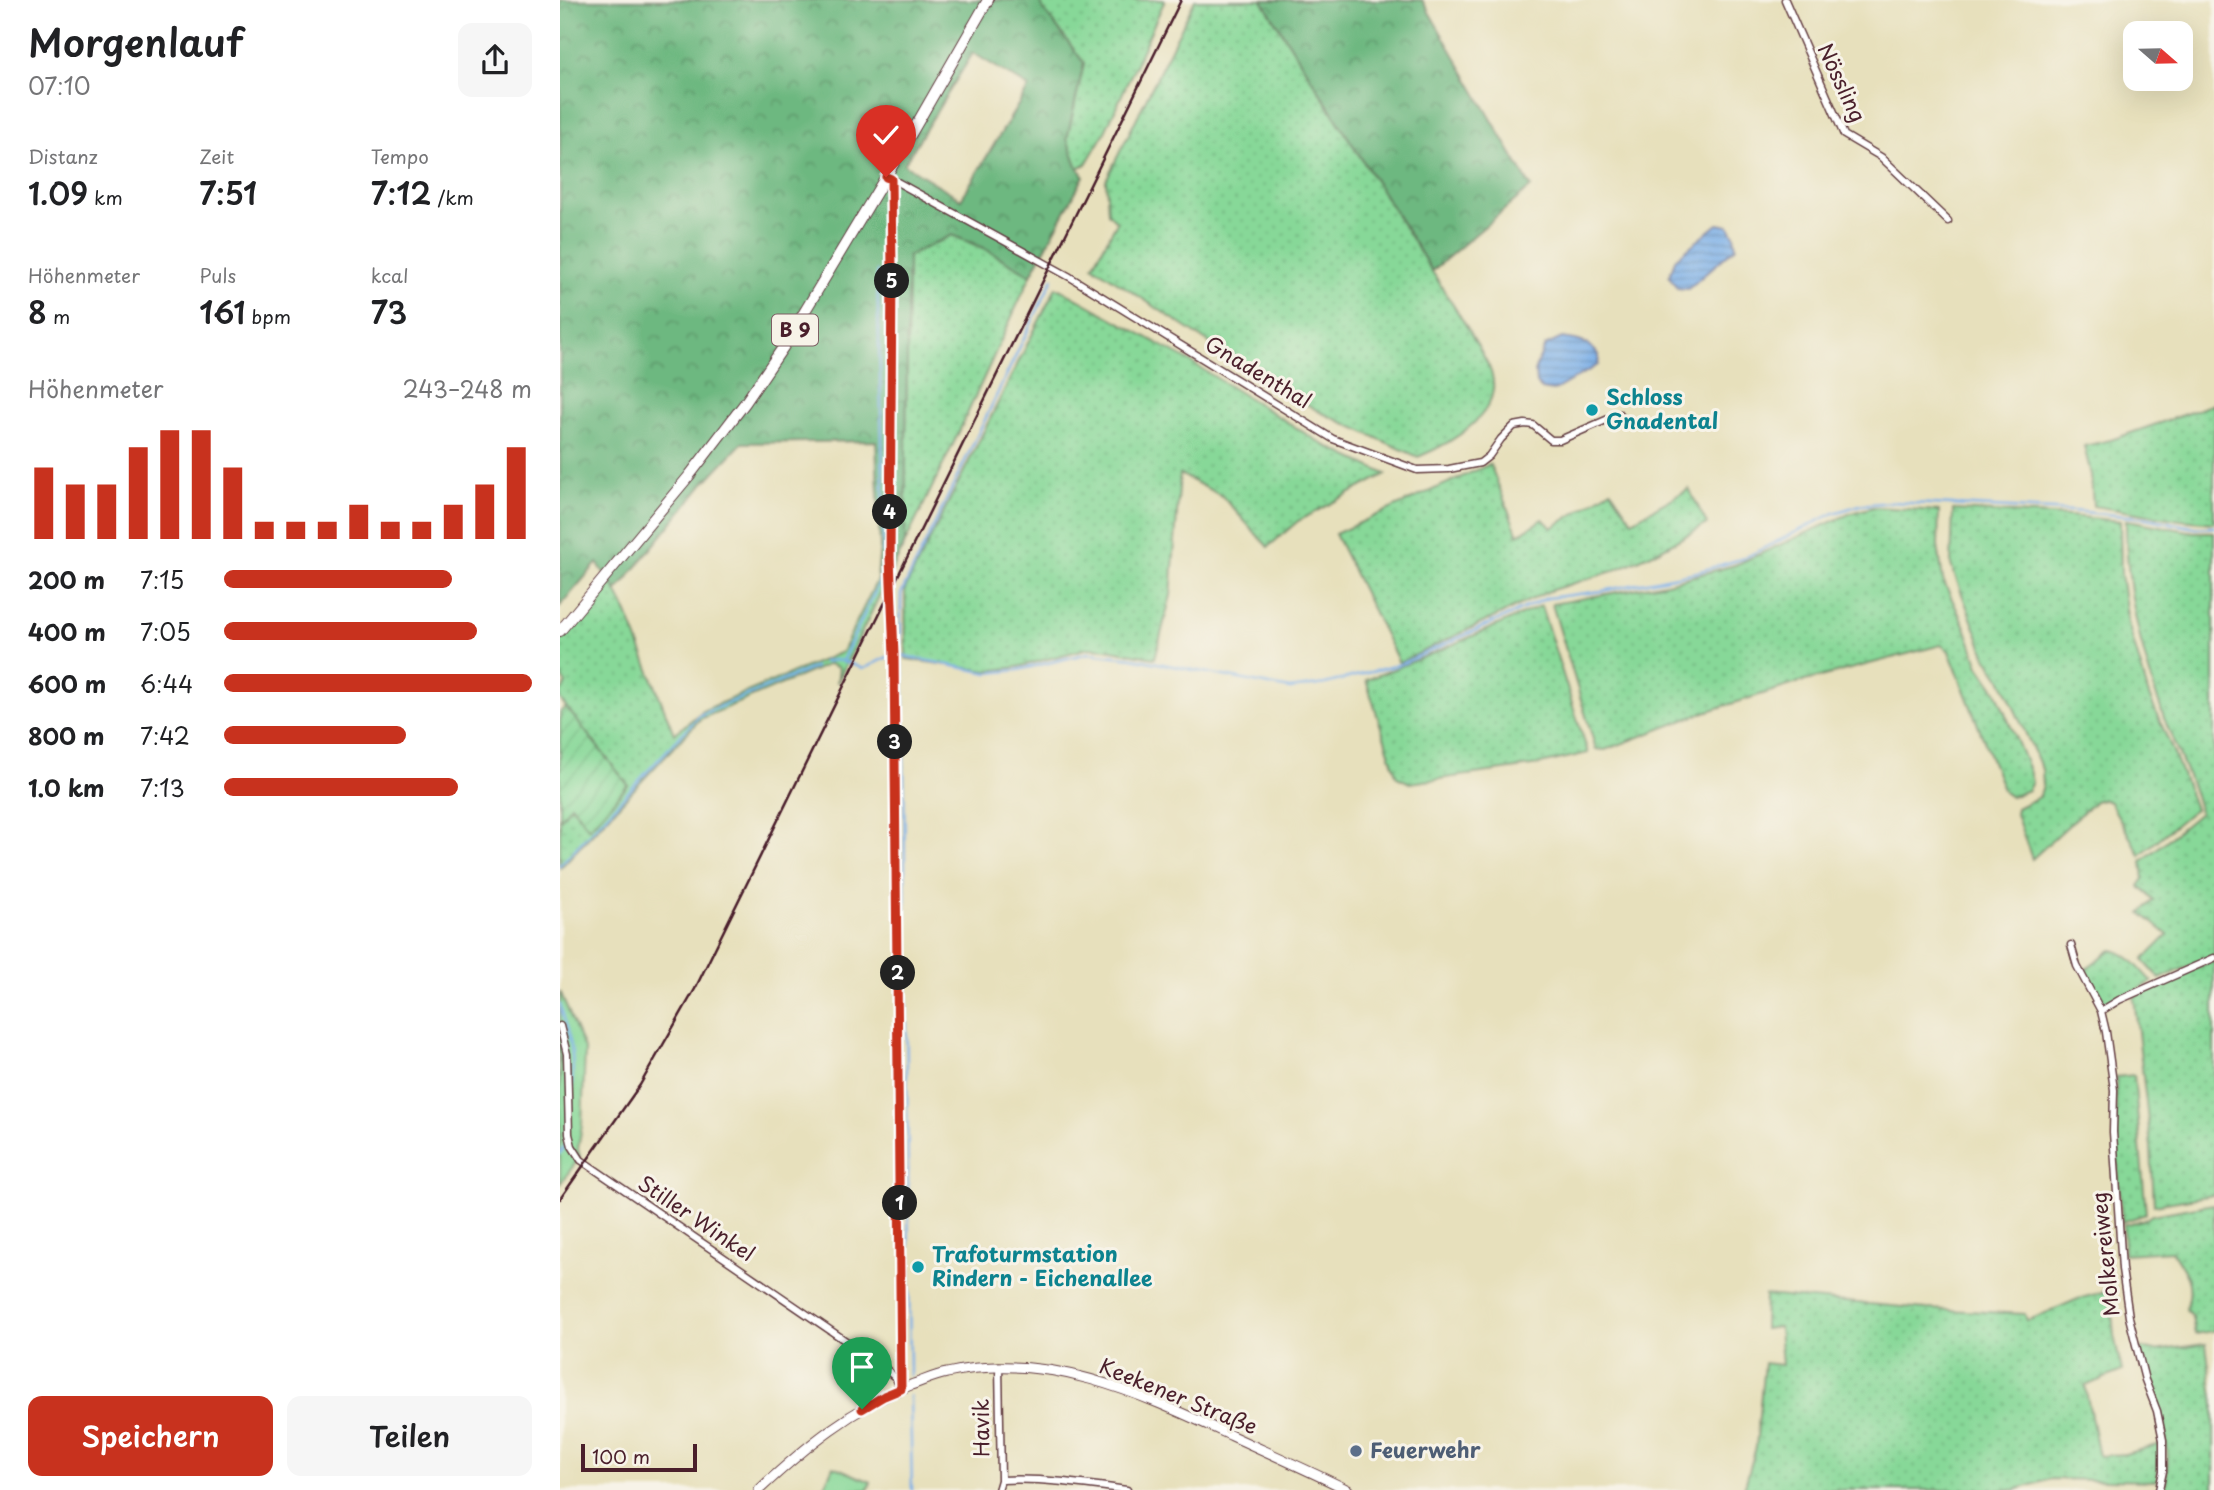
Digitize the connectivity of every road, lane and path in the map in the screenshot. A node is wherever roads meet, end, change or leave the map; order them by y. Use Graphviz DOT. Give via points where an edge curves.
graph roads {
  1 [pos="988,0"];
  2 [pos="1785,0"];
  3 [pos="889,178"];
  4 [pos="1948,221"];
  5 [pos="1620,414"];
  6 [pos="560,631"];
  7 [pos="2071,945"];
  8 [pos="2214,958"];
  9 [pos="2101,1011"];
  10 [pos="560,1026"];
  11 [pos="999,1365"];
  12 [pos="901,1389"];
  13 [pos="1000,1480"];
  14 [pos="759,1490"];
  15 [pos="998,1490"];
  16 [pos="1127,1490"];
  17 [pos="1348,1490"];
  18 [pos="2160,1490"];
  1 -- 3 [label="main road, B 9"];
  2 -- 4 [label="street, Nössling" via="1844,135 1881,157"];
  3 -- 5 [label="street, Gnadenthal" via="1070,277 1333,439 1417,470 1480,463 1514,426 1533,425 1552,440 1560,440"];
  3 -- 6 [label="main road, B 9" via="745,403"];
  3 -- 12 [label="street"];
  7 -- 9 [label="street, Molkereiweg"];
  8 -- 9 [label="street"];
  9 -- 18 [label="street, Molkereiweg" via="2114,1090 2122,1269 2137,1351 2163,1440"];
  10 -- 12 [label="street, Stiller Winkel" via="567,1054 569,1134 581,1160 881,1365"];
  11 -- 12 [label="main road, Keekener Straße" via="945,1373"];
  11 -- 13 [label="street, Havik"];
  11 -- 17 [label="main road, Keekener Straße" via="1069,1373 1126,1391"];
  12 -- 14 [label="main road, Keekener Straße" via="825,1433"];
  13 -- 15 [label="street, Havik"];
  13 -- 16 [label="street" via="1060,1480"];
}
